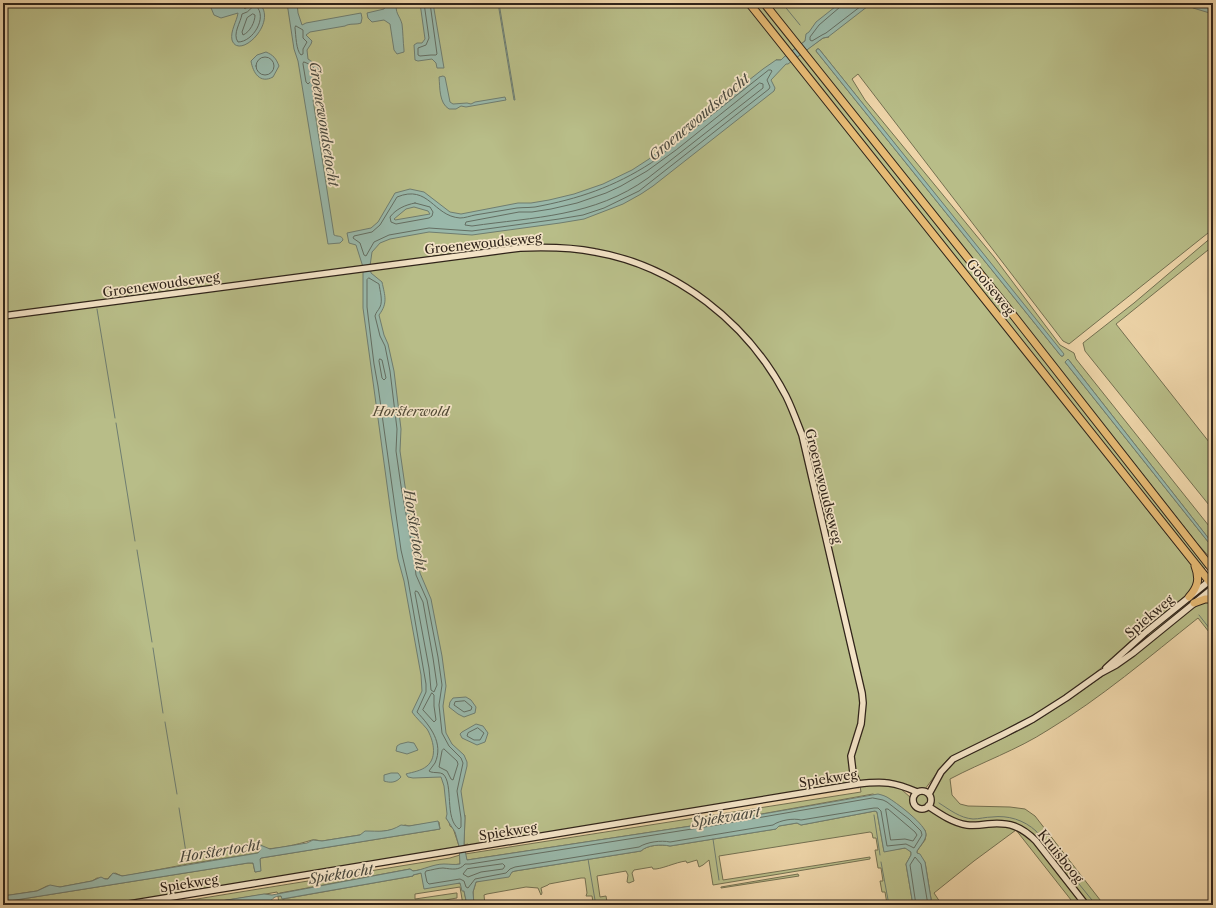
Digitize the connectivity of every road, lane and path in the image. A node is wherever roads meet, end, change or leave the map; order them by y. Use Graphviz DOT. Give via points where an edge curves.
graph roads {
  1 [pos="748,3"];
  2 [pos="764,3"];
  3 [pos="3,316"];
  4 [pos="1200,554"];
  5 [pos="1193,561"];
  6 [pos="1213,562"];
  7 [pos="1213,570"];
  8 [pos="1212,583"];
  9 [pos="1189,597"];
  10 [pos="1213,599"];
  11 [pos="1194,603"];
  12 [pos="1101,673"];
  13 [pos="853,773"];
  14 [pos="858,784"];
  15 [pos="852,786"];
  16 [pos="927,793"];
  17 [pos="915,795"];
  18 [pos="929,804"];
  19 [pos="123,905"];
  20 [pos="1086,905"];
  1 -- 5 [label="highway, Gooiseweg"];
  2 -- 4 [label="highway, Gooiseweg"];
  3 -- 13 [label="main road, Groenewoudseweg" via="520,248 572,248 596,252 639,264 670,278 705,300 742,333 771,370 786,396 802,435 862,693 861,724 850,756"];
  4 -- 6 [label="highway"];
  4 -- 7 [label="highway, Gooiseweg"];
  5 -- 8 [label="highway, Gooiseweg"];
  5 -- 9 [label="highway" via="1198,579"];
  8 -- 9 [label="main road, Spiekweg"];
  8 -- 11 [label="main road, Spiekweg"];
  9 -- 12 [label="main road, Spiekweg"];
  10 -- 11 [label="highway"];
  11 -- 12 [label="main road, Spiekweg" via="1133,653"];
  12 -- 16 [label="main road, Spiekweg" via="1039,716 953,759"];
  13 -- 14 [label="main road, Groenewoudseweg"];
  13 -- 15 [label="main road, Groenewoudseweg"];
  14 -- 15 [label="main road, Spiekweg"];
  14 -- 17 [label="main road, Spiekweg" via="882,782 898,785"];
  15 -- 19 [label="main road, Spiekweg"];
  16 -- 17 [label="main road"];
  16 -- 18 [label="main road"];
  17 -- 18 [label="main road" via="914,803 917,807 923,809"];
  18 -- 20 [label="main road, Kruisboog" via="956,822 966,825 1000,823 1027,832"];
}
